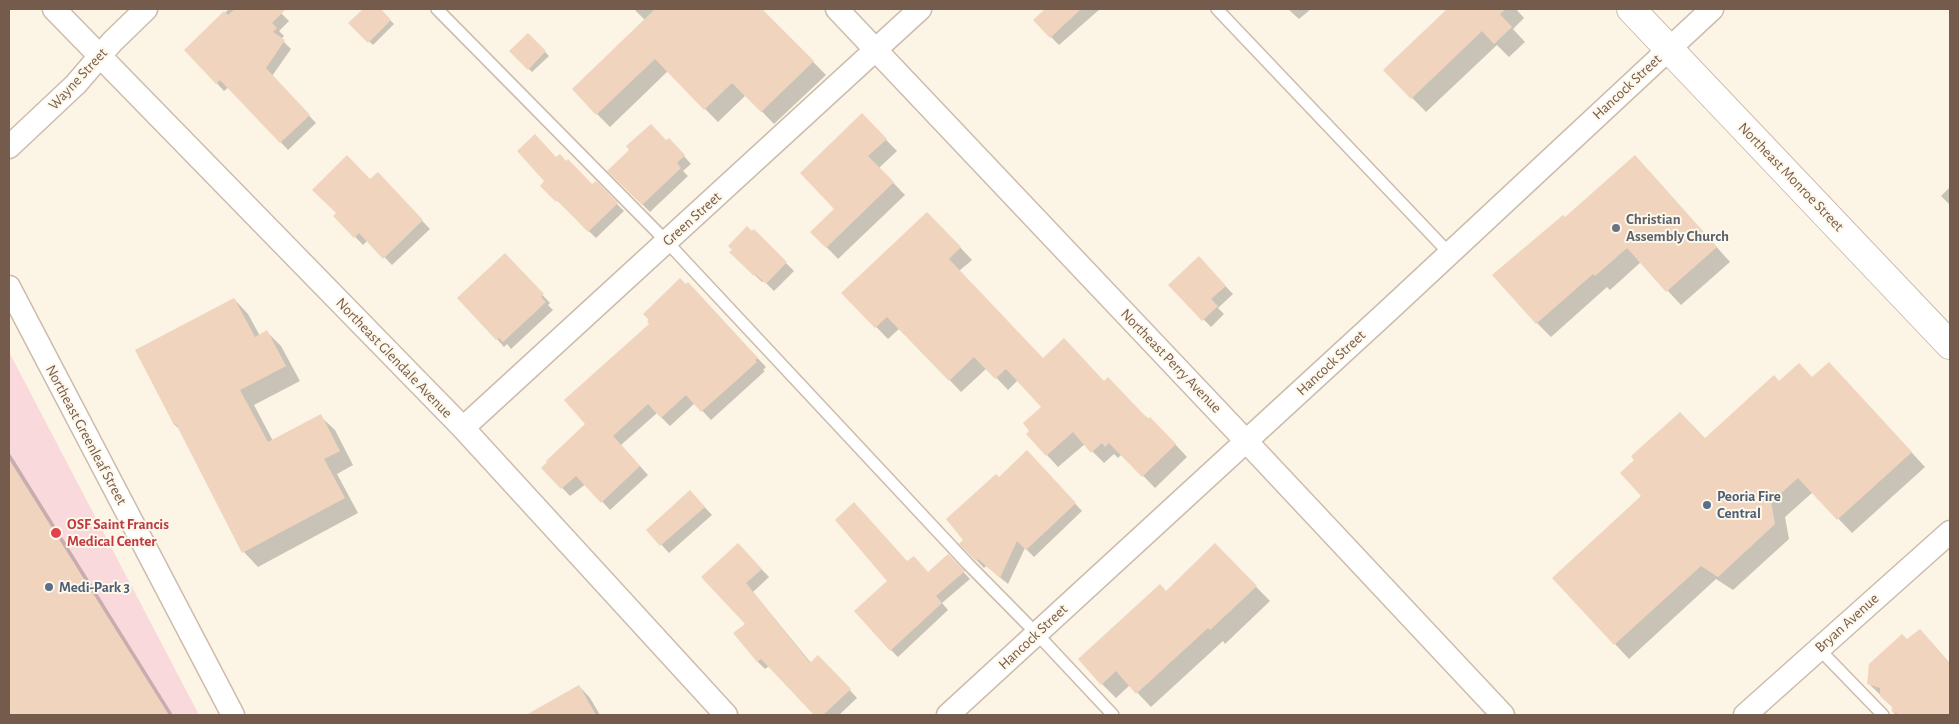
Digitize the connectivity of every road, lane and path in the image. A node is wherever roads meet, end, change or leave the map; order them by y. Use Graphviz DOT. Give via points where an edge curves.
graph roads {
  1 [pos="54,9"];
  2 [pos="146,9"];
  3 [pos="437,9"];
  4 [pos="837,9"];
  5 [pos="920,9"];
  6 [pos="1217,9"];
  7 [pos="1631,9"];
  8 [pos="1712,9"];
  9 [pos="1669,48"];
  10 [pos="876,50"];
  11 [pos="100,56"];
  12 [pos="9,147"];
  13 [pos="667,242"];
  14 [pos="1449,253"];
  15 [pos="9,287"];
  16 [pos="1950,345"];
  17 [pos="463,428"];
  18 [pos="1246,441"];
  19 [pos="1950,532"];
  20 [pos="1037,634"];
  21 [pos="1819,649"];
  22 [pos="233,715"];
  23 [pos="726,715"];
  24 [pos="948,715"];
  25 [pos="1112,715"];
  26 [pos="1503,715"];
  27 [pos="1745,715"];
  28 [pos="1883,715"];
  1 -- 11 [label="street, Northeast Glendale Avenue"];
  2 -- 11 [label="street, Wayne Street"];
  3 -- 13 [label="lane"];
  4 -- 10 [label="street, Northeast Perry Avenue"];
  5 -- 10 [label="street, Green Street"];
  6 -- 14 [label="lane"];
  7 -- 9 [label="street, Northeast Monroe Street"];
  8 -- 9 [label="street, Hancock Street"];
  9 -- 14 [label="street, Hancock Street"];
  9 -- 16 [label="street, Northeast Monroe Street"];
  10 -- 13 [label="street, Green Street"];
  10 -- 18 [label="street, Northeast Perry Avenue"];
  11 -- 12 [label="street, Wayne Street" via="76,84"];
  11 -- 17 [label="street, Northeast Glendale Avenue"];
  13 -- 17 [label="street, Green Street"];
  13 -- 20 [label="lane"];
  14 -- 18 [label="street, Hancock Street"];
  15 -- 22 [label="street, Northeast Greenleaf Street"];
  17 -- 23 [label="street, Northeast Glendale Avenue"];
  18 -- 20 [label="street, Hancock Street"];
  18 -- 26 [label="street, Northeast Perry Avenue"];
  19 -- 21 [label="street, Bryan Avenue"];
  20 -- 24 [label="street, Hancock Street"];
  20 -- 25 [label="lane"];
  21 -- 27 [label="street, Bryan Avenue"];
  21 -- 28 [label="lane"];
}
